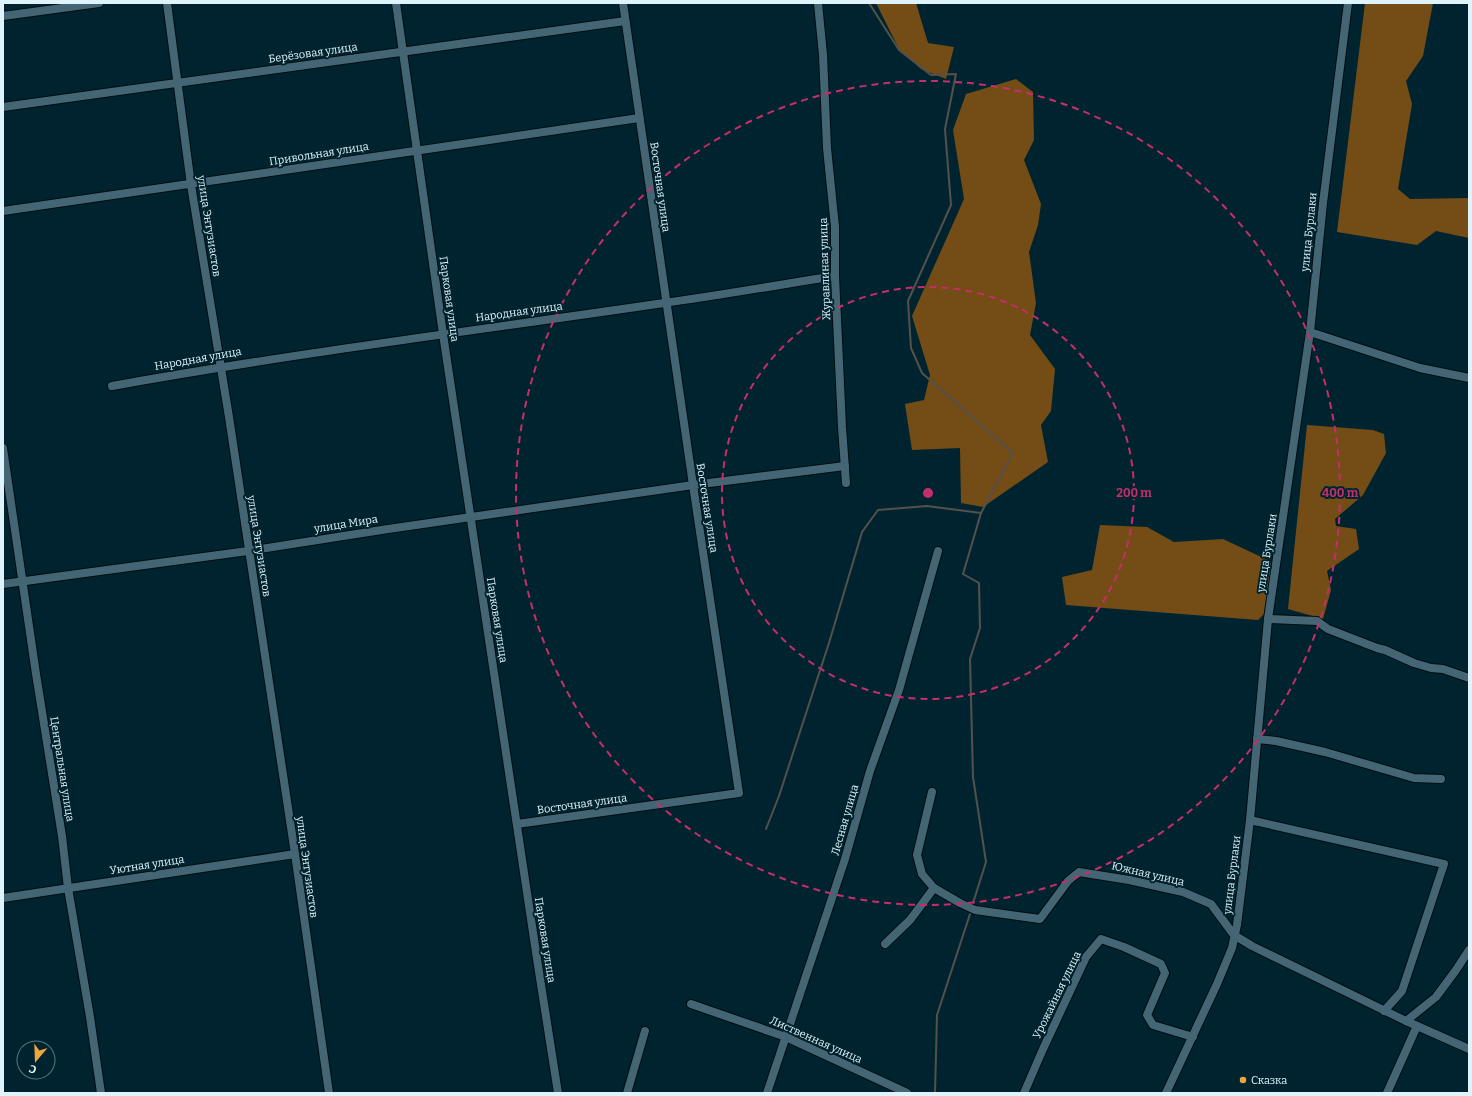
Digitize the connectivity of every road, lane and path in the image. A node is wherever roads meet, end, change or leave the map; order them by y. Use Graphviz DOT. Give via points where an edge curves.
graph roads {
  1 [pos="99,3"];
  2 [pos="166,3"];
  3 [pos="396,3"];
  4 [pos="623,3"];
  5 [pos="818,3"];
  6 [pos="1348,3"];
  7 [pos="3,16"];
  8 [pos="625,21"];
  9 [pos="404,51"];
  10 [pos="178,82"];
  11 [pos="3,107"];
  12 [pos="639,118"];
  13 [pos="417,149"];
  14 [pos="191,185"];
  15 [pos="3,211"];
  16 [pos="835,276"];
  17 [pos="666,303"];
  18 [pos="1310,332"];
  19 [pos="443,334"];
  20 [pos="221,366"];
  21 [pos="1469,378"];
  22 [pos="112,386"];
  23 [pos="3,448"];
  24 [pos="845,466"];
  25 [pos="846,483"];
  26 [pos="693,485"];
  27 [pos="470,517"];
  28 [pos="248,551"];
  29 [pos="938,551"];
  30 [pos="23,581"];
  31 [pos="3,584"];
  32 [pos="1268,619"];
  33 [pos="1469,678"];
  34 [pos="1257,739"];
  35 [pos="1441,779"];
  36 [pos="932,792"];
  37 [pos="1250,820"];
  38 [pos="517,824"];
  39 [pos="295,854"];
  40 [pos="68,888"];
  41 [pos="934,888"];
  42 [pos="3,898"];
  43 [pos="1234,935"];
  44 [pos="885,944"];
  45 [pos="1469,950"];
  46 [pos="691,1004"];
  47 [pos="1384,1011"];
  48 [pos="1406,1021"];
  49 [pos="1417,1026"];
  50 [pos="644,1031"];
  51 [pos="786,1037"];
  52 [pos="1193,1037"];
  53 [pos="1469,1049"];
  54 [pos="101,1093"];
  55 [pos="329,1093"];
  56 [pos="558,1093"];
  57 [pos="627,1093"];
  58 [pos="767,1093"];
  59 [pos="907,1093"];
  60 [pos="1024,1093"];
  61 [pos="1166,1093"];
  62 [pos="1387,1093"];
  1 -- 7 [label="street"];
  2 -- 10 [label="street, улица Энтузиастов"];
  3 -- 9 [label="street, Парковая улица"];
  4 -- 8 [label="street, Восточная улица"];
  5 -- 16 [label="street, Журавлиная улица" via="835,227"];
  6 -- 18 [label="street, улица Бурлаки"];
  8 -- 9 [label="street, Берёзовая улица"];
  8 -- 12 [label="street, Восточная улица"];
  9 -- 10 [label="street, Берёзовая улица"];
  9 -- 13 [label="street, Парковая улица"];
  10 -- 11 [label="street, Берёзовая улица"];
  10 -- 14 [label="street, улица Энтузиастов"];
  12 -- 13 [label="street, Привольная улица"];
  12 -- 17 [label="street, Восточная улица"];
  13 -- 14 [label="street, Привольная улица"];
  13 -- 19 [label="street, Парковая улица"];
  14 -- 15 [label="street, Привольная улица"];
  14 -- 20 [label="street, улица Энтузиастов"];
  16 -- 17 [label="street, Народная улица"];
  16 -- 24 [label="street, Журавлиная улица"];
  17 -- 19 [label="street, Народная улица"];
  17 -- 26 [label="street, Восточная улица"];
  18 -- 21 [label="street" via="1420,368"];
  18 -- 32 [label="street, улица Бурлаки"];
  19 -- 20 [label="street, Народная улица"];
  19 -- 27 [label="street, Парковая улица"];
  20 -- 22 [label="street, Народная улица"];
  20 -- 28 [label="street, улица Энтузиастов"];
  23 -- 30 [label="street, Центральная улица"];
  24 -- 25 [label="street, Журавлиная улица"];
  24 -- 26 [label="street, улица Мира"];
  26 -- 27 [label="street, улица Мира"];
  26 -- 38 [label="street, Восточная улица" via="739,793"];
  27 -- 28 [label="street, улица Мира"];
  27 -- 38 [label="street, Парковая улица"];
  28 -- 30 [label="street, улица Мира"];
  28 -- 39 [label="street, улица Энтузиастов"];
  29 -- 51 [label="street, Лесная улица" via="899,690 870,771 845,859"];
  30 -- 31 [label="street, улица Мира"];
  30 -- 40 [label="street, Центральная улица"];
  32 -- 33 [label="street" via="1316,621 1328,629 1414,663"];
  32 -- 34 [label="street, улица Бурлаки"];
  34 -- 35 [label="street" via="1325,752 1414,778"];
  34 -- 37 [label="street, улица Бурлаки"];
  36 -- 41 [label="street, Южная улица" via="917,855 922,874"];
  37 -- 43 [label="street, улица Бурлаки"];
  37 -- 47 [label="street" via="1444,864 1402,991"];
  38 -- 56 [label="street, Парковая улица"];
  39 -- 40 [label="street, Уютная улица"];
  39 -- 55 [label="street, улица Энтузиастов"];
  40 -- 42 [label="street, Уютная улица"];
  40 -- 54 [label="street, Центральная улица"];
  41 -- 43 [label="street, Южная улица" via="975,910 1040,919 1068,881 1079,872 1103,875 1183,892 1210,904"];
  41 -- 44 [label="street" via="910,920"];
  43 -- 47 [label="street, Южная улица"];
  43 -- 52 [label="street, улица Бурлаки" via="1232,948"];
  45 -- 48 [label="street" via="1436,997"];
  46 -- 51 [label="street, Лиственная улица"];
  47 -- 48 [label="street, Южная улица"];
  48 -- 49 [label="street, Южная улица"];
  49 -- 53 [label="street, Южная улица"];
  49 -- 62 [label="street"];
  50 -- 57 [label="street"];
  51 -- 58 [label="street, Лесная улица"];
  51 -- 59 [label="street, Лиственная улица"];
  52 -- 60 [label="street, Урожайная улица" via="1153,1025 1147,1015 1165,973 1161,964 1101,939 1086,957"];
  52 -- 61 [label="street, улица Бурлаки"];
}
